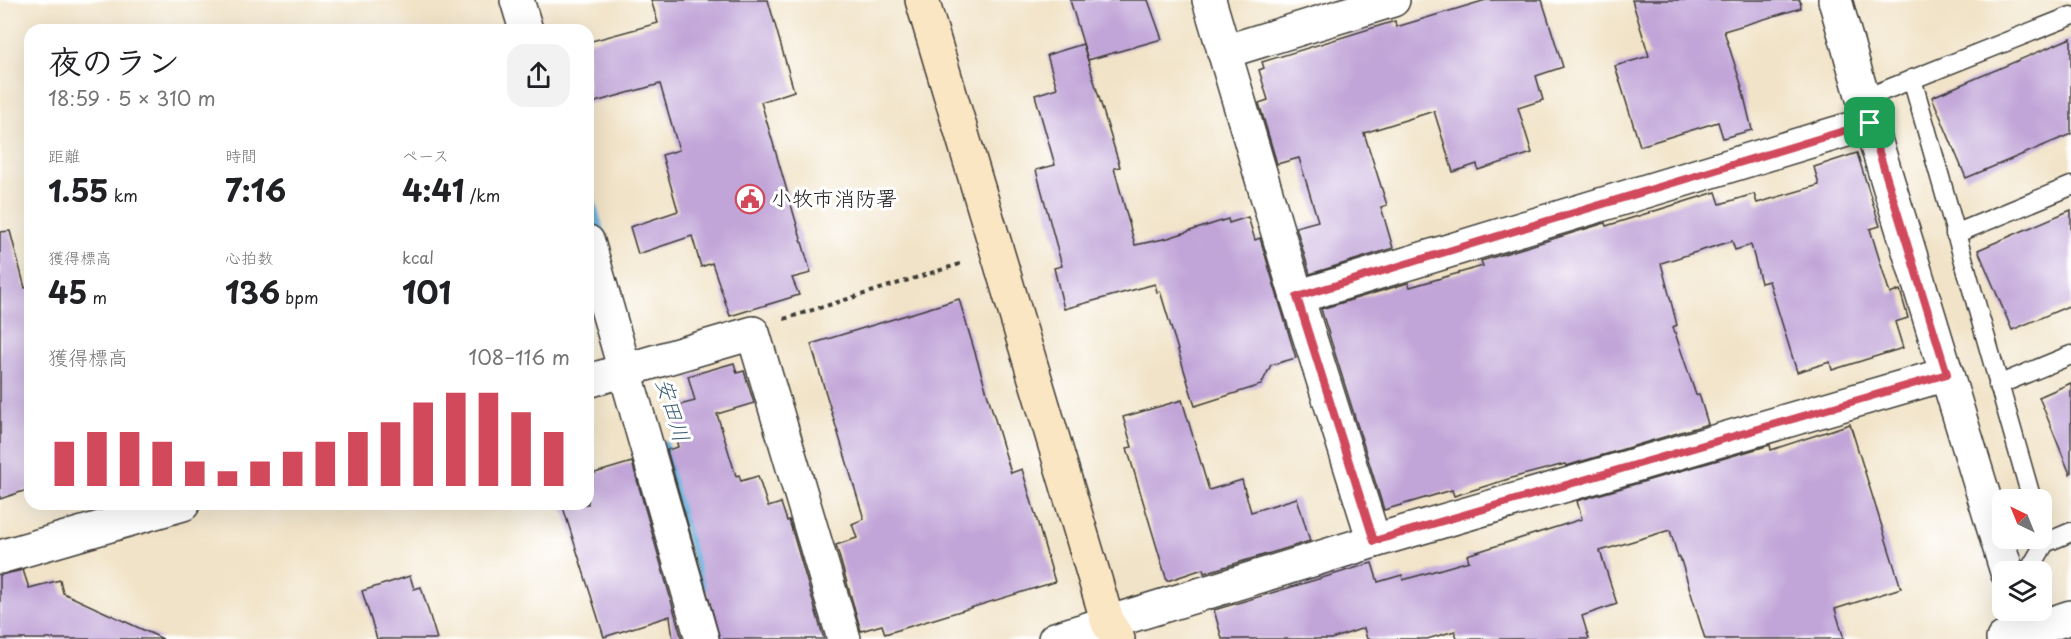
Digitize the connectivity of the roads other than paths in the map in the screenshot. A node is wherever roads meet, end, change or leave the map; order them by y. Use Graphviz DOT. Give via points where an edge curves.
graph roads {
  1 [pos="517,0"];
  2 [pos="922,0"];
  3 [pos="1209,0"];
  4 [pos="1393,0"];
  5 [pos="1835,0"];
  6 [pos="2071,16"];
  7 [pos="524,24"];
  8 [pos="1224,51"];
  9 [pos="1912,80"];
  10 [pos="1866,111"];
  11 [pos="2071,186"];
  12 [pos="1955,234"];
  13 [pos="594,257"];
  14 [pos="1297,297"];
  15 [pos="2071,355"];
  16 [pos="638,367"];
  17 [pos="1947,374"];
  18 [pos="594,379"];
  19 [pos="1998,385"];
  20 [pos="2029,489"];
  21 [pos="162,510"];
  22 [pos="2071,532"];
  23 [pos="2052,536"];
  24 [pos="1374,541"];
  25 [pos="0,557"];
  26 [pos="2004,561"];
  27 [pos="2071,617"];
  28 [pos="2019,630"];
  29 [pos="1113,631"];
  30 [pos="702,639"];
  31 [pos="844,639"];
  32 [pos="1055,639"];
  1 -- 7 [label="street"];
  2 -- 29 [label="street"];
  3 -- 8 [label="street"];
  4 -- 8 [label="street"];
  5 -- 10 [label="street"];
  6 -- 9 [label="lane"];
  8 -- 14 [label="street"];
  9 -- 10 [label="lane"];
  9 -- 12 [label="lane"];
  10 -- 14 [label="street"];
  10 -- 17 [label="street"];
  11 -- 12 [label="lane"];
  12 -- 19 [label="lane"];
  13 -- 16 [label="street"];
  14 -- 24 [label="street"];
  15 -- 19 [label="lane"];
  16 -- 18 [label="street"];
  16 -- 30 [label="street"];
  16 -- 31 [label="street" via="753,333"];
  17 -- 24 [label="street"];
  17 -- 26 [label="street"];
  19 -- 20 [label="lane"];
  21 -- 25 [label="street"];
  22 -- 23 [label="lane"];
  24 -- 29 [label="street"];
  27 -- 28 [label="street"];
  29 -- 32 [label="street"];
}
